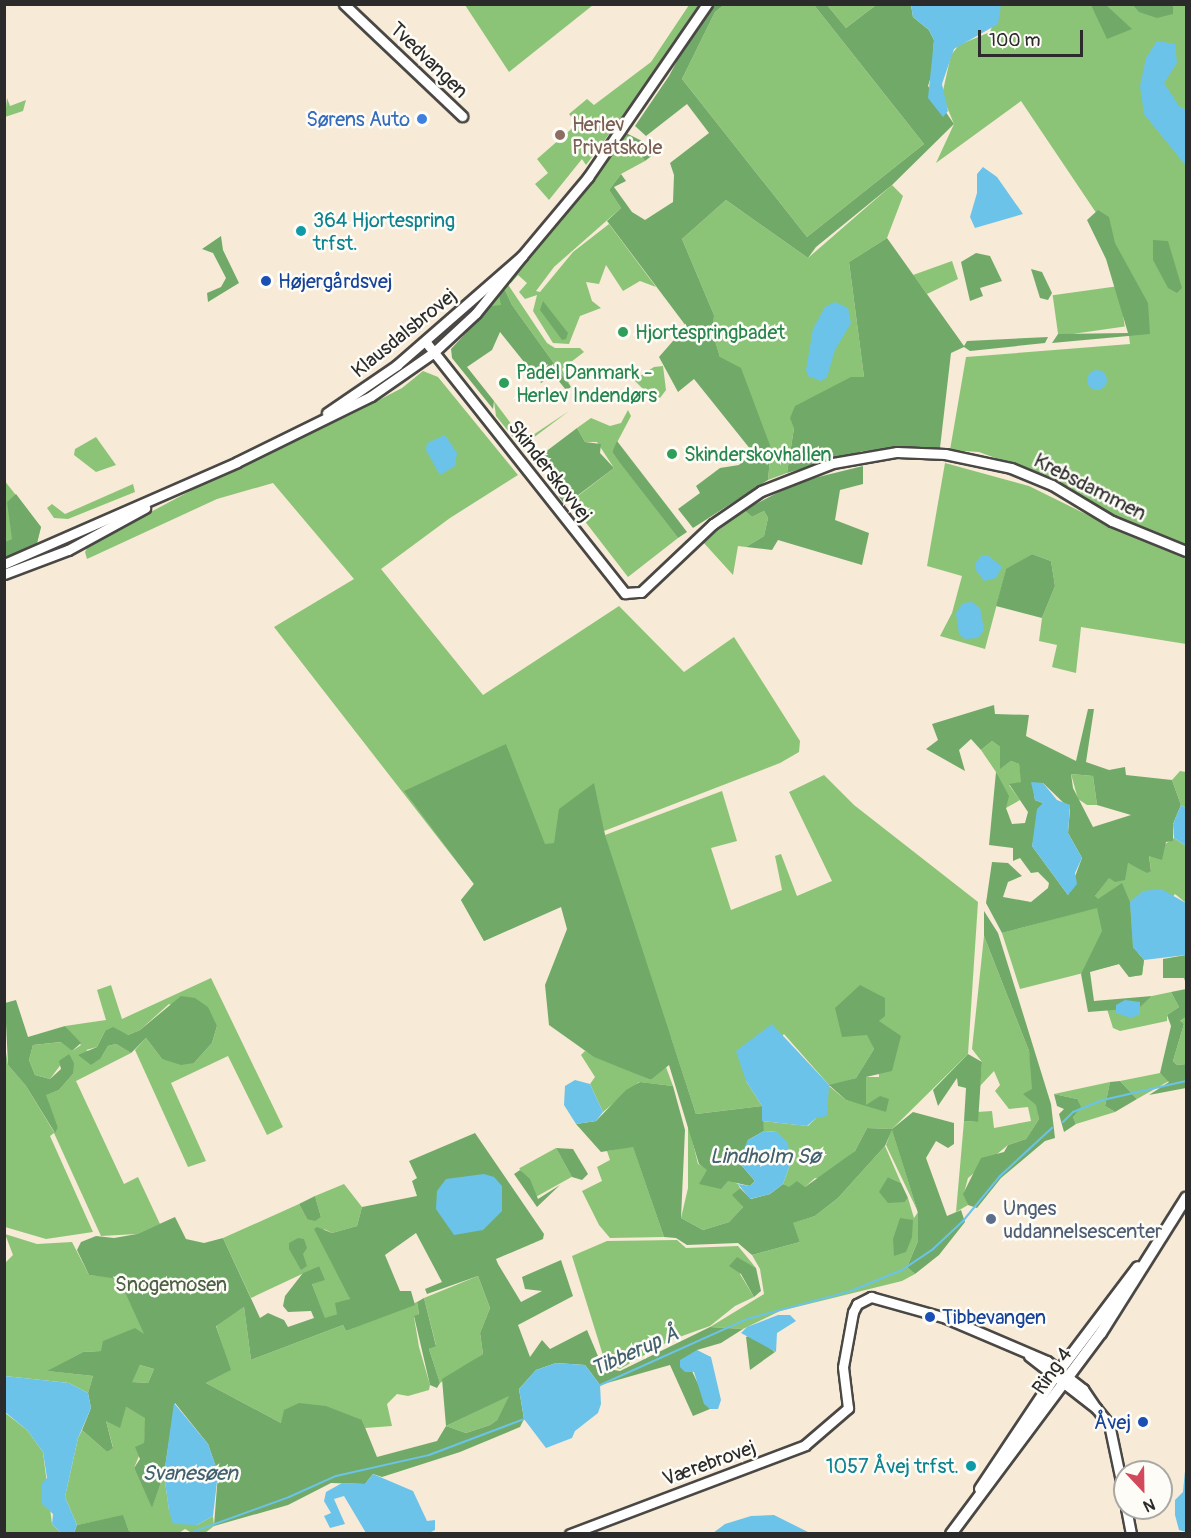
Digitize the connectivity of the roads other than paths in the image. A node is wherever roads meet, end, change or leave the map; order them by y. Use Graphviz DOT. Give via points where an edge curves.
graph roads {
  1 [pos="344,4"];
  2 [pos="707,4"];
  3 [pos="462,116"];
  4 [pos="522,256"];
  5 [pos="425,341"];
  6 [pos="434,352"];
  7 [pos="302,429"];
  8 [pos="167,494"];
  9 [pos="1186,551"];
  10 [pos="4,564"];
  11 [pos="4,574"];
  12 [pos="655,579"];
  13 [pos="1186,1198"];
  14 [pos="1149,1256"];
  15 [pos="1057,1374"];
  16 [pos="1066,1382"];
  17 [pos="1117,1460"];
  18 [pos="975,1500"];
  19 [pos="570,1533"];
  20 [pos="951,1533"];
  1 -- 3 [label="street, Tvedvangen"];
  2 -- 4 [label="street, Klausdalsbrovej" via="588,177"];
  4 -- 5 [label="street, Klausdalsbrovej"];
  4 -- 6 [label="street, Klausdalsbrovej" via="476,313"];
  5 -- 6 [label="street, Skinderskovvej"];
  5 -- 7 [label="street, Klausdalsbrovej" via="354,396"];
  6 -- 7 [label="street, Klausdalsbrovej" via="371,396"];
  6 -- 12 [label="street, Skinderskovvej" via="621,590 636,594"];
  7 -- 8 [label="street, Klausdalsbrovej"];
  8 -- 10 [label="street, Klausdalsbrovej"];
  8 -- 11 [label="street, Klausdalsbrovej" via="68,550"];
  9 -- 12 [label="street, Krebsdammen" via="1112,521 1052,485 1011,468 945,454 897,452 834,463 761,491 713,524"];
  13 -- 14 [label="main road, Ring 4"];
  14 -- 15 [label="main road, Ring 4"];
  14 -- 16 [label="main road, Ring 4"];
  15 -- 16 [label="street"];
  15 -- 18 [label="main road, Ring 4" via="988,1474"];
  15 -- 19 [label="street, Værebrovej" via="1026,1353 946,1318 881,1297 863,1299 852,1312 843,1367 848,1408 805,1445"];
  16 -- 17 [label="street" via="1096,1408 1112,1432"];
  16 -- 18 [label="main road, Ring 4"];
  18 -- 20 [label="main road, Ring 4"];
}
